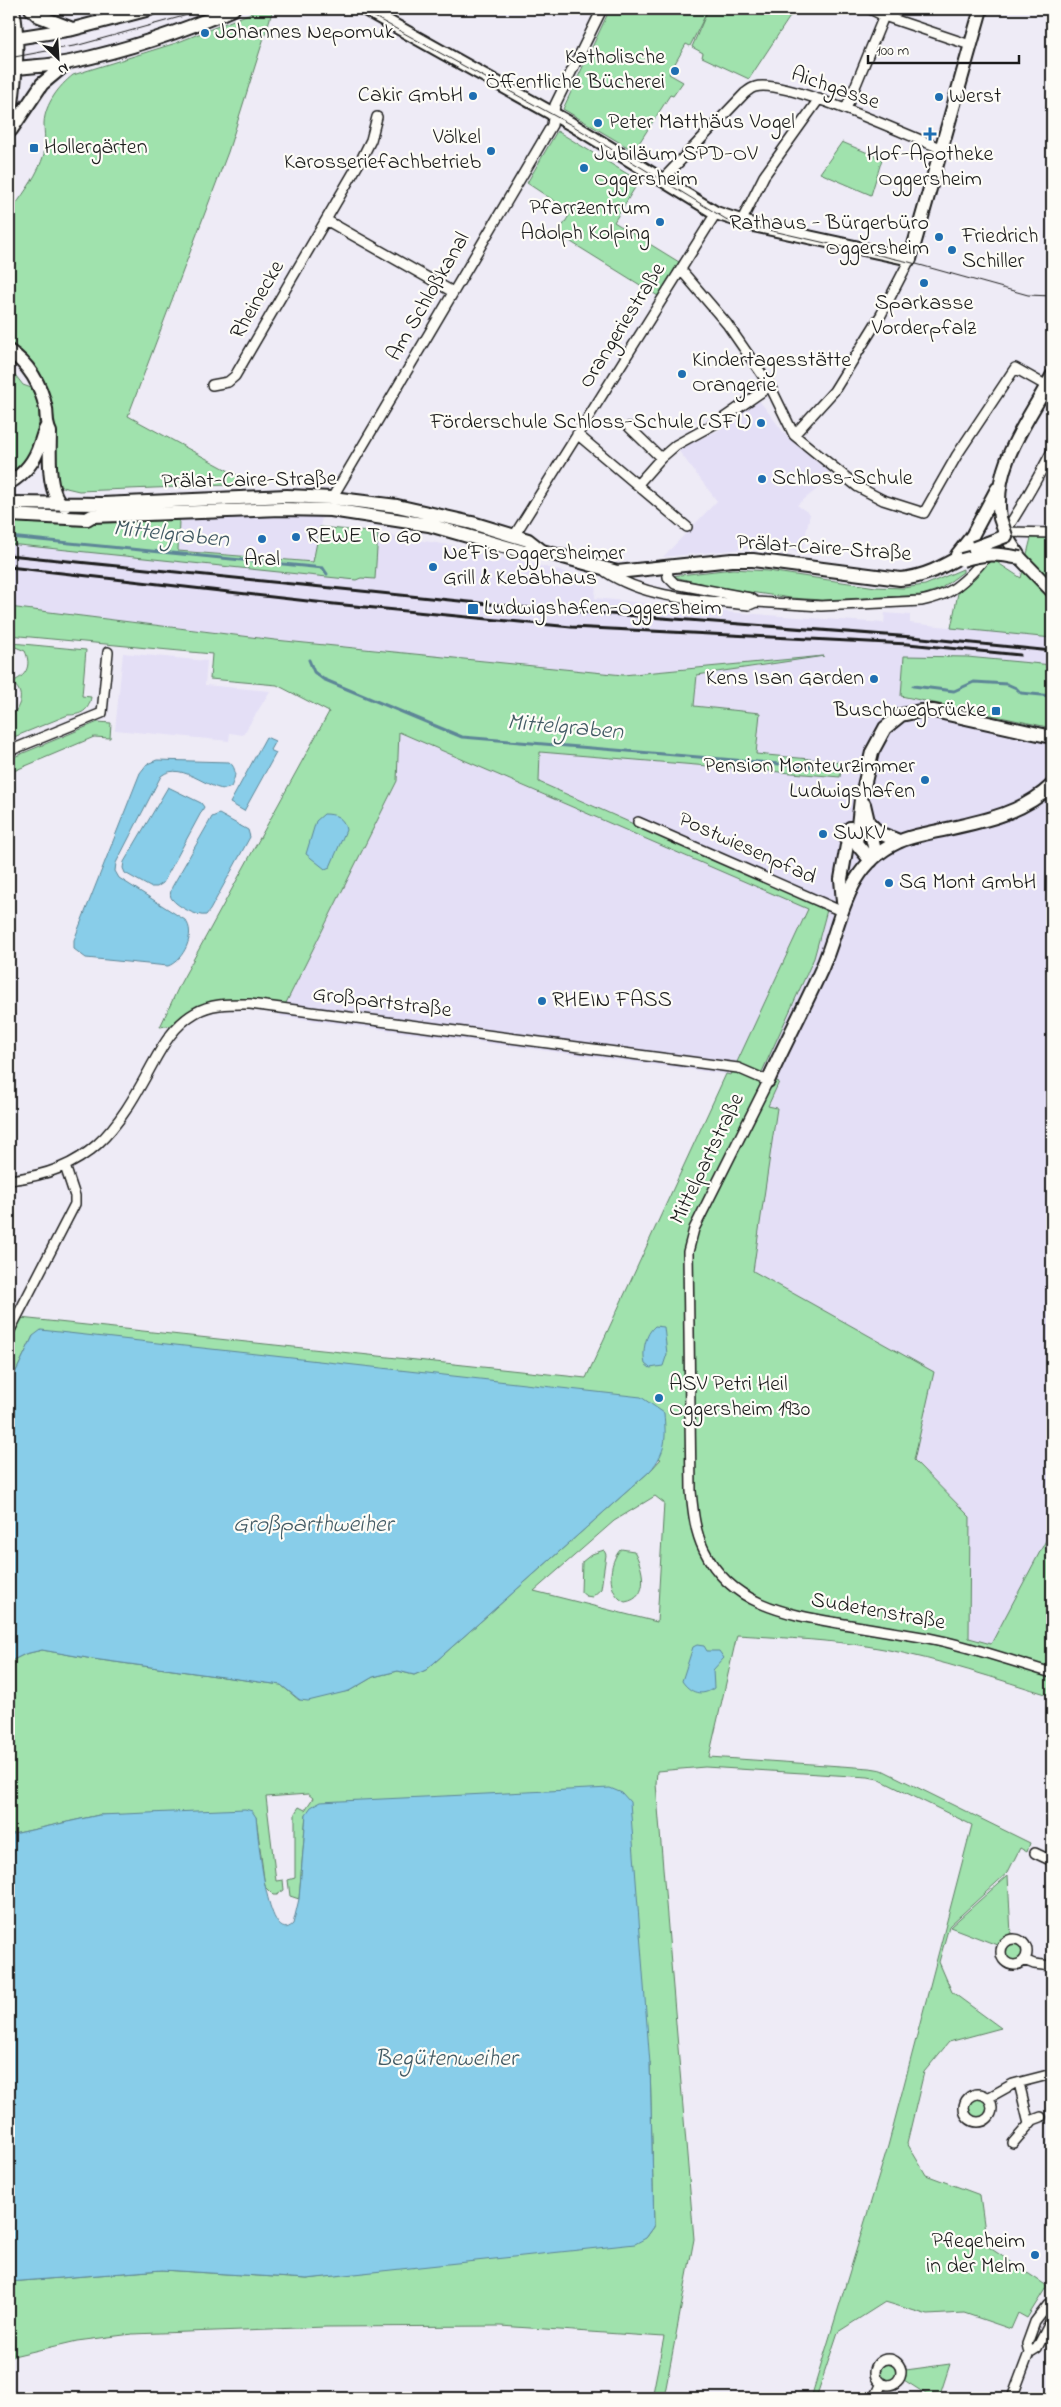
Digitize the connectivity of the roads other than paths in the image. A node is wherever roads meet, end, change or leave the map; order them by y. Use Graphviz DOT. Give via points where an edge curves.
graph roads {
  1 [pos="13,9"];
  2 [pos="31,9"];
  3 [pos="150,9"];
  4 [pos="233,9"];
  5 [pos="365,9"];
  6 [pos="602,9"];
  7 [pos="870,9"];
  8 [pos="896,9"];
  9 [pos="981,9"];
  10 [pos="887,17"];
  11 [pos="73,29"];
  12 [pos="12,39"];
  13 [pos="970,45"];
  14 [pos="68,62"];
  15 [pos="12,69"];
  16 [pos="820,99"];
  17 [pos="846,110"];
  18 [pos="554,114"];
  19 [pos="377,117"];
  20 [pos="9,132"];
  21 [pos="940,148"];
  22 [pos="662,180"];
  23 [pos="716,212"];
  24 [pos="326,220"];
  25 [pos="741,222"];
  26 [pos="910,259"];
  27 [pos="681,270"];
  28 [pos="453,292"];
  29 [pos="9,351"];
  30 [pos="1050,381"];
  31 [pos="212,385"];
  32 [pos="770,386"];
  33 [pos="47,426"];
  34 [pos="629,427"];
  35 [pos="577,434"];
  36 [pos="794,435"];
  37 [pos="1052,451"];
  38 [pos="661,458"];
  39 [pos="9,483"];
  40 [pos="638,484"];
  41 [pos="999,487"];
  42 [pos="9,503"];
  43 [pos="60,504"];
  44 [pos="332,504"];
  45 [pos="225,505"];
  46 [pos="9,515"];
  47 [pos="92,516"];
  48 [pos="687,527"];
  49 [pos="1052,533"];
  50 [pos="1005,534"];
  51 [pos="512,542"];
  52 [pos="1020,558"];
  53 [pos="957,560"];
  54 [pos="667,568"];
  55 [pos="602,570"];
  56 [pos="1052,591"];
  57 [pos="756,602"];
  58 [pos="108,652"];
  59 [pos="1052,737"];
  60 [pos="9,751"];
  61 [pos="1052,784"];
  62 [pos="862,799"];
  63 [pos="867,821"];
  64 [pos="638,822"];
  65 [pos="899,841"];
  66 [pos="873,858"];
  67 [pos="842,907"];
  68 [pos="768,1081"];
  69 [pos="64,1166"];
  70 [pos="9,1180"];
  71 [pos="9,1332"];
  72 [pos="711,1563"];
  73 [pos="1052,1673"];
  74 [pos="1035,1853"];
  75 [pos="1052,1861"];
  76 [pos="1024,1960"];
  77 [pos="1052,1966"];
  78 [pos="1052,2074"];
  79 [pos="1019,2083"];
  80 [pos="988,2098"];
  81 [pos="1041,2117"];
  82 [pos="1030,2124"];
  83 [pos="1013,2144"];
  84 [pos="1052,2302"];
  85 [pos="1052,2319"];
  86 [pos="1028,2353"];
  87 [pos="882,2383"];
  88 [pos="875,2398"];
  89 [pos="1012,2398"];
  1 -- 12 [label="street"];
  2 -- 11 [label="street" via="39,16"];
  3 -- 11 [label="street"];
  4 -- 14 [label="street" via="173,33"];
  5 -- 18 [label="street"];
  6 -- 18 [label="street, Am Schloßkanal"];
  7 -- 10 [label="street"];
  8 -- 10 [label="street"];
  9 -- 13 [label="street"];
  10 -- 13 [label="street"];
  10 -- 17 [label="street"];
  11 -- 12 [label="street"];
  12 -- 15 [label="street"];
  13 -- 21 [label="street"];
  14 -- 15 [label="street"];
  14 -- 20 [label="street" via="42,84"];
  15 -- 20 [label="street"];
  16 -- 17 [label="street, Aichgasse"];
  16 -- 22 [label="street, Aichgasse" via="760,86 750,89"];
  16 -- 25 [label="street" via="764,176"];
  17 -- 21 [label="street, Aichgasse"];
  18 -- 22 [label="street"];
  18 -- 28 [label="street, Am Schloßkanal" via="552,125"];
  19 -- 24 [label="street, Rheinecke" via="371,140"];
  21 -- 26 [label="street"];
  22 -- 23 [label="street"];
  23 -- 25 [label="street"];
  23 -- 27 [label="street, Orangeriestraße"];
  24 -- 28 [label="street"];
  24 -- 31 [label="street, Rheinecke" via="232,380"];
  25 -- 26 [label="street"];
  26 -- 36 [label="street" via="881,315 834,391"];
  27 -- 32 [label="street" via="727,324"];
  27 -- 35 [label="street, Orangeriestraße"];
  28 -- 44 [label="street, Am Schloßkanal"];
  29 -- 33 [label="street" via="27,366 37,380 44,399"];
  30 -- 36 [label="street" via="1014,368 957,455 924,513 883,500 858,487"];
  30 -- 41 [label="street" via="1007,460"];
  32 -- 36 [label="street"];
  32 -- 38 [label="street" via="718,422 676,445"];
  33 -- 39 [label="street" via="30,466"];
  33 -- 43 [label="street" via="50,432 51,479"];
  34 -- 38 [label="street"];
  35 -- 40 [label="street"];
  35 -- 51 [label="street, Orangeriestraße"];
  37 -- 50 [label="street"];
  38 -- 40 [label="street"];
  40 -- 48 [label="street"];
  41 -- 50 [label="street, bridge" via="1000,518"];
  41 -- 53 [label="street"];
  42 -- 43 [label="street, Prälat-Caire-Straße"];
  43 -- 45 [label="street, Prälat-Caire-Straße"];
  43 -- 47 [label="street"];
  44 -- 45 [label="street, Prälat-Caire-Straße" via="287,496"];
  44 -- 51 [label="street, Prälat-Caire-Straße" via="432,513"];
  45 -- 47 [label="street, Prälat-Caire-Straße"];
  46 -- 47 [label="street, Prälat-Caire-Straße" via="87,519"];
  49 -- 50 [label="street"];
  50 -- 52 [label="street"];
  50 -- 53 [label="street, Prälat-Caire-Straße, bridge"];
  50 -- 57 [label="street, Prälat-Caire-Straße" via="964,580 936,597 921,601 822,606"];
  51 -- 55 [label="street, Prälat-Caire-Straße" via="528,540 542,551"];
  52 -- 53 [label="street, bridge" via="995,553"];
  52 -- 56 [label="street"];
  53 -- 54 [label="street, Prälat-Caire-Straße" via="926,575 900,579 753,560"];
  54 -- 55 [label="street, Prälat-Caire-Straße" via="630,572"];
  54 -- 57 [label="street, Prälat-Caire-Straße" via="668,577 675,584 750,598"];
  55 -- 57 [label="street, Prälat-Caire-Straße" via="626,584 671,596 749,605"];
  58 -- 60 [label="street" via="102,713"];
  59 -- 62 [label="street" via="934,711 911,712 893,720 881,734 874,747"];
  61 -- 65 [label="street" via="1023,807 980,822"];
  62 -- 63 [label="street"];
  62 -- 66 [label="street" via="856,843 859,849"];
  62 -- 67 [label="street" via="855,806 841,878"];
  63 -- 65 [label="street" via="879,833"];
  63 -- 66 [label="street"];
  64 -- 67 [label="street, Postwiesenpfad"];
  65 -- 66 [label="street"];
  66 -- 67 [label="street, Mittelpartstraße" via="851,886"];
  67 -- 68 [label="street, Mittelpartstraße" via="824,962"];
  68 -- 69 [label="street, Großpartstraße" via="738,1068 250,1004 225,1004 196,1012 176,1027 120,1121 94,1148"];
  68 -- 72 [label="street, Mittelpartstraße" via="694,1229 687,1262 690,1492 696,1529"];
  69 -- 70 [label="street, Großpartstraße" via="35,1176"];
  69 -- 71 [label="street" via="76,1196 75,1204"];
  72 -- 73 [label="street, Sudetenstraße" via="741,1594 772,1610 930,1639"];
  74 -- 75 [label="street"];
  76 -- 77 [label="street"];
  78 -- 79 [label="street"];
  79 -- 80 [label="street"];
  79 -- 82 [label="street"];
  81 -- 82 [label="street"];
  82 -- 83 [label="street"];
  84 -- 86 [label="street" via="1035,2322 1027,2344"];
  85 -- 86 [label="street" via="1037,2348"];
  86 -- 89 [label="street"];
  87 -- 88 [label="street"];
}
